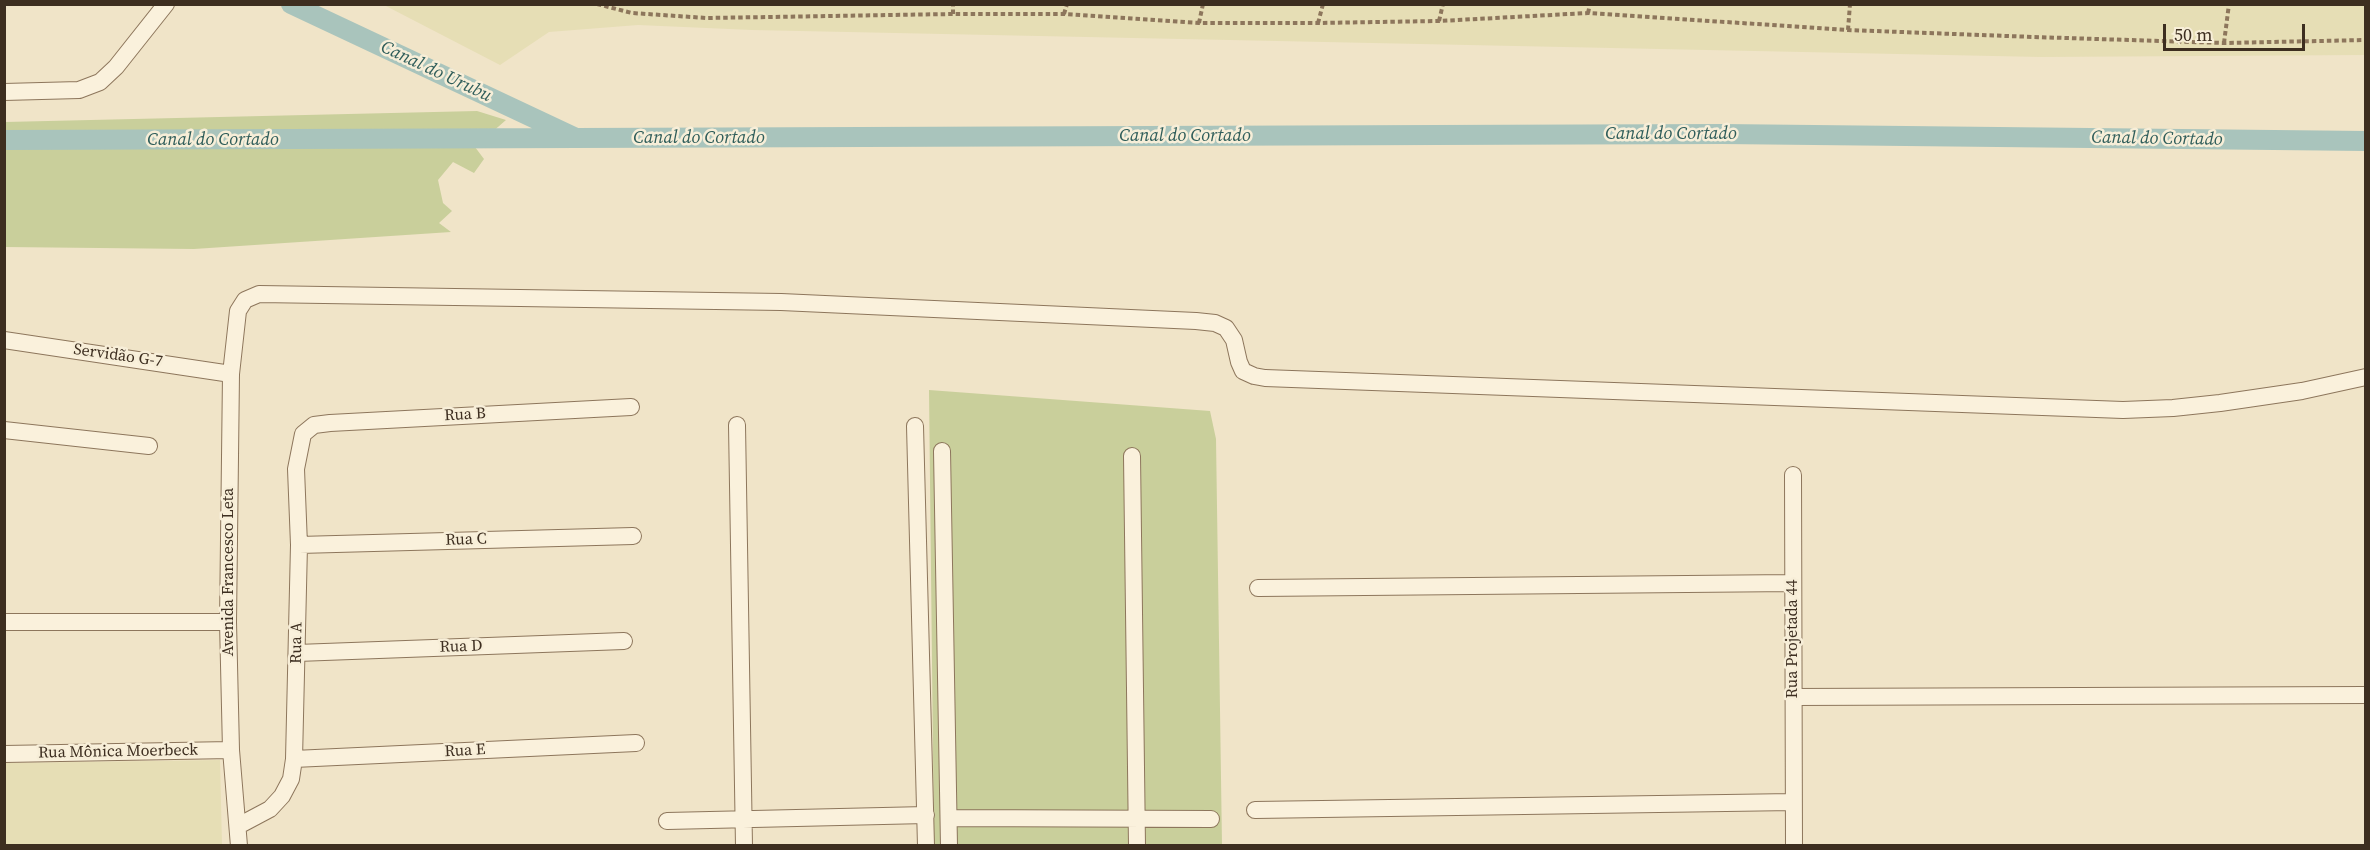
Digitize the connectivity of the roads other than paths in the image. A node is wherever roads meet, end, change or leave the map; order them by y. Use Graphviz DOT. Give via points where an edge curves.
graph roads {
  1 [pos="164,7"];
  2 [pos="4,92"];
  3 [pos="4,340"];
  4 [pos="231,374"];
  5 [pos="2366,377"];
  6 [pos="631,407"];
  7 [pos="736,425"];
  8 [pos="915,426"];
  9 [pos="4,430"];
  10 [pos="303,434"];
  11 [pos="149,446"];
  12 [pos="942,451"];
  13 [pos="1132,456"];
  14 [pos="1793,475"];
  15 [pos="633,536"];
  16 [pos="299,545"];
  17 [pos="1793,583"];
  18 [pos="1258,588"];
  19 [pos="4,622"];
  20 [pos="228,622"];
  21 [pos="624,641"];
  22 [pos="297,653"];
  23 [pos="2366,695"];
  24 [pos="1793,697"];
  25 [pos="636,743"];
  26 [pos="231,750"];
  27 [pos="4,754"];
  28 [pos="294,759"];
  29 [pos="1793,802"];
  30 [pos="1255,810"];
  31 [pos="926,815"];
  32 [pos="949,818"];
  33 [pos="1211,819"];
  34 [pos="744,820"];
  35 [pos="1137,820"];
  36 [pos="667,821"];
  37 [pos="238,826"];
  38 [pos="239,846"];
  39 [pos="744,846"];
  40 [pos="926,846"];
  41 [pos="949,846"];
  42 [pos="1137,846"];
  43 [pos="1794,846"];
  1 -- 2 [label="street" via="100,82 79,90"];
  3 -- 4 [label="street, Servidão G-7"];
  4 -- 5 [label="street, Avenida Francesco Leta" via="238,311 245,300 275,293 769,301 1196,321 1226,328 1243,370 1265,378 2070,409 2173,408 2220,403"];
  4 -- 20 [label="street, Avenida Francesco Leta"];
  6 -- 10 [label="street, Rua B" via="330,423 314,425"];
  7 -- 34 [label="street"];
  8 -- 31 [label="street"];
  9 -- 11 [label="street"];
  10 -- 16 [label="street, Rua A" via="296,469"];
  12 -- 32 [label="street"];
  13 -- 35 [label="street"];
  14 -- 17 [label="street, Rua Projetada 44"];
  15 -- 16 [label="street, Rua C"];
  16 -- 22 [label="street, Rua A"];
  17 -- 18 [label="street"];
  17 -- 24 [label="street, Rua Projetada 44"];
  19 -- 20 [label="street"];
  20 -- 26 [label="street, Avenida Francesco Leta"];
  21 -- 22 [label="street, Rua D"];
  22 -- 28 [label="street, Rua A"];
  23 -- 24 [label="street"];
  24 -- 29 [label="street, Rua Projetada 44"];
  25 -- 28 [label="street, Rua E"];
  26 -- 27 [label="street, Rua Mônica Moerbeck"];
  26 -- 37 [label="street, Avenida Francesco Leta"];
  28 -- 37 [label="street, Rua A" via="291,778 282,796 270,809"];
  29 -- 30 [label="street"];
  29 -- 43 [label="street, Rua Projetada 44"];
  31 -- 34 [label="street"];
  31 -- 40 [label="street"];
  32 -- 35 [label="street"];
  32 -- 41 [label="street"];
  33 -- 35 [label="street"];
  34 -- 36 [label="street"];
  34 -- 39 [label="street"];
  35 -- 42 [label="street"];
  37 -- 38 [label="street, Avenida Francesco Leta"];
}
